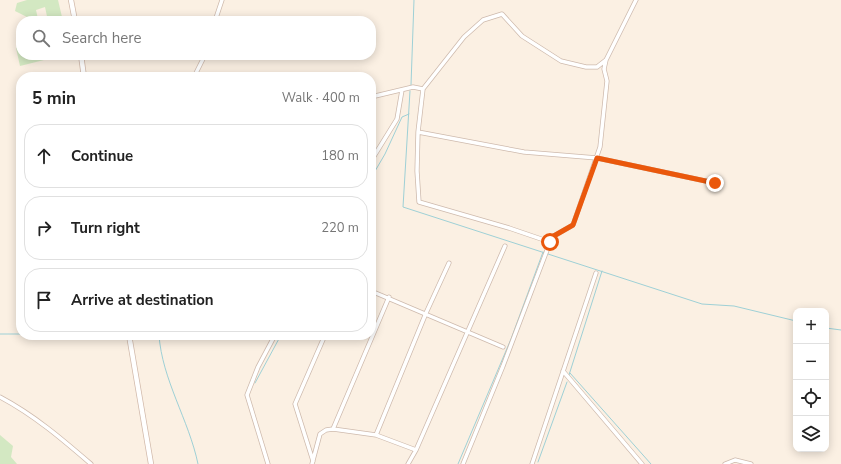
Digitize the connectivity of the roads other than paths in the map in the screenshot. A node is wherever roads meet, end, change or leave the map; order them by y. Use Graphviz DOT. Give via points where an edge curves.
graph roads {
  1 [pos="71,0"];
  2 [pos="222,0"];
  3 [pos="636,0"];
  4 [pos="74,16"];
  5 [pos="217,16"];
  6 [pos="82,60"];
  7 [pos="202,60"];
  8 [pos="606,60"];
  9 [pos="83,72"];
  10 [pos="196,72"];
  11 [pos="423,89"];
  12 [pos="402,90"];
  13 [pos="376,96"];
  14 [pos="418,132"];
  15 [pos="376,153"];
  16 [pos="597,158"];
  17 [pos="715,183"];
  18 [pos="550,242"];
  19 [pos="505,246"];
  20 [pos="449,263"];
  21 [pos="596,273"];
  22 [pos="376,293"];
  23 [pos="388,298"];
  24 [pos="426,313"];
  25 [pos="376,327"];
  26 [pos="467,331"];
  27 [pos="129,340"];
  28 [pos="272,340"];
  29 [pos="323,340"];
  30 [pos="370,340"];
  31 [pos="503,348"];
  32 [pos="563,371"];
  33 [pos="0,397"];
  34 [pos="333,429"];
  35 [pos="376,435"];
  36 [pos="416,450"];
  37 [pos="313,463"];
  38 [pos="534,463"];
  39 [pos="91,464"];
  40 [pos="152,464"];
  41 [pos="268,464"];
  42 [pos="408,464"];
  43 [pos="463,464"];
  44 [pos="642,464"];
  45 [pos="725,464"];
  46 [pos="751,464"];
  1 -- 4 [label="main road"];
  2 -- 5 [label="street"];
  3 -- 8 [label="street"];
  6 -- 9 [label="main road"];
  7 -- 10 [label="street"];
  8 -- 11 [label="street" via="597,67 561,61 522,36 502,14 483,20 464,37"];
  8 -- 16 [label="street" via="604,69 607,81"];
  11 -- 12 [label="street" via="413,87"];
  11 -- 14 [label="street"];
  12 -- 13 [label="street"];
  12 -- 15 [label="street" via="397,119"];
  14 -- 16 [label="street" via="524,152"];
  14 -- 18 [label="street" via="419,202"];
  16 -- 17 [label="street"];
  16 -- 18 [label="street" via="573,225 552,237"];
  18 -- 43 [label="street"];
  19 -- 26 [label="street"];
  20 -- 24 [label="street"];
  21 -- 32 [label="street"];
  22 -- 23 [label="street"];
  23 -- 24 [label="street"];
  23 -- 25 [label="street"];
  24 -- 26 [label="street"];
  24 -- 35 [label="street"];
  26 -- 31 [label="street"];
  26 -- 36 [label="street"];
  27 -- 40 [label="main road"];
  28 -- 41 [label="street" via="247,396"];
  29 -- 37 [label="street" via="295,404"];
  30 -- 34 [label="street"];
  32 -- 38 [label="street"];
  32 -- 44 [label="street"];
  33 -- 39 [label="street" via="22,408 51,429"];
  34 -- 35 [label="street"];
  34 -- 37 [label="street" via="320,434"];
  35 -- 36 [label="street"];
  36 -- 42 [label="street"];
  45 -- 46 [label="street" via="735,460"];
}
